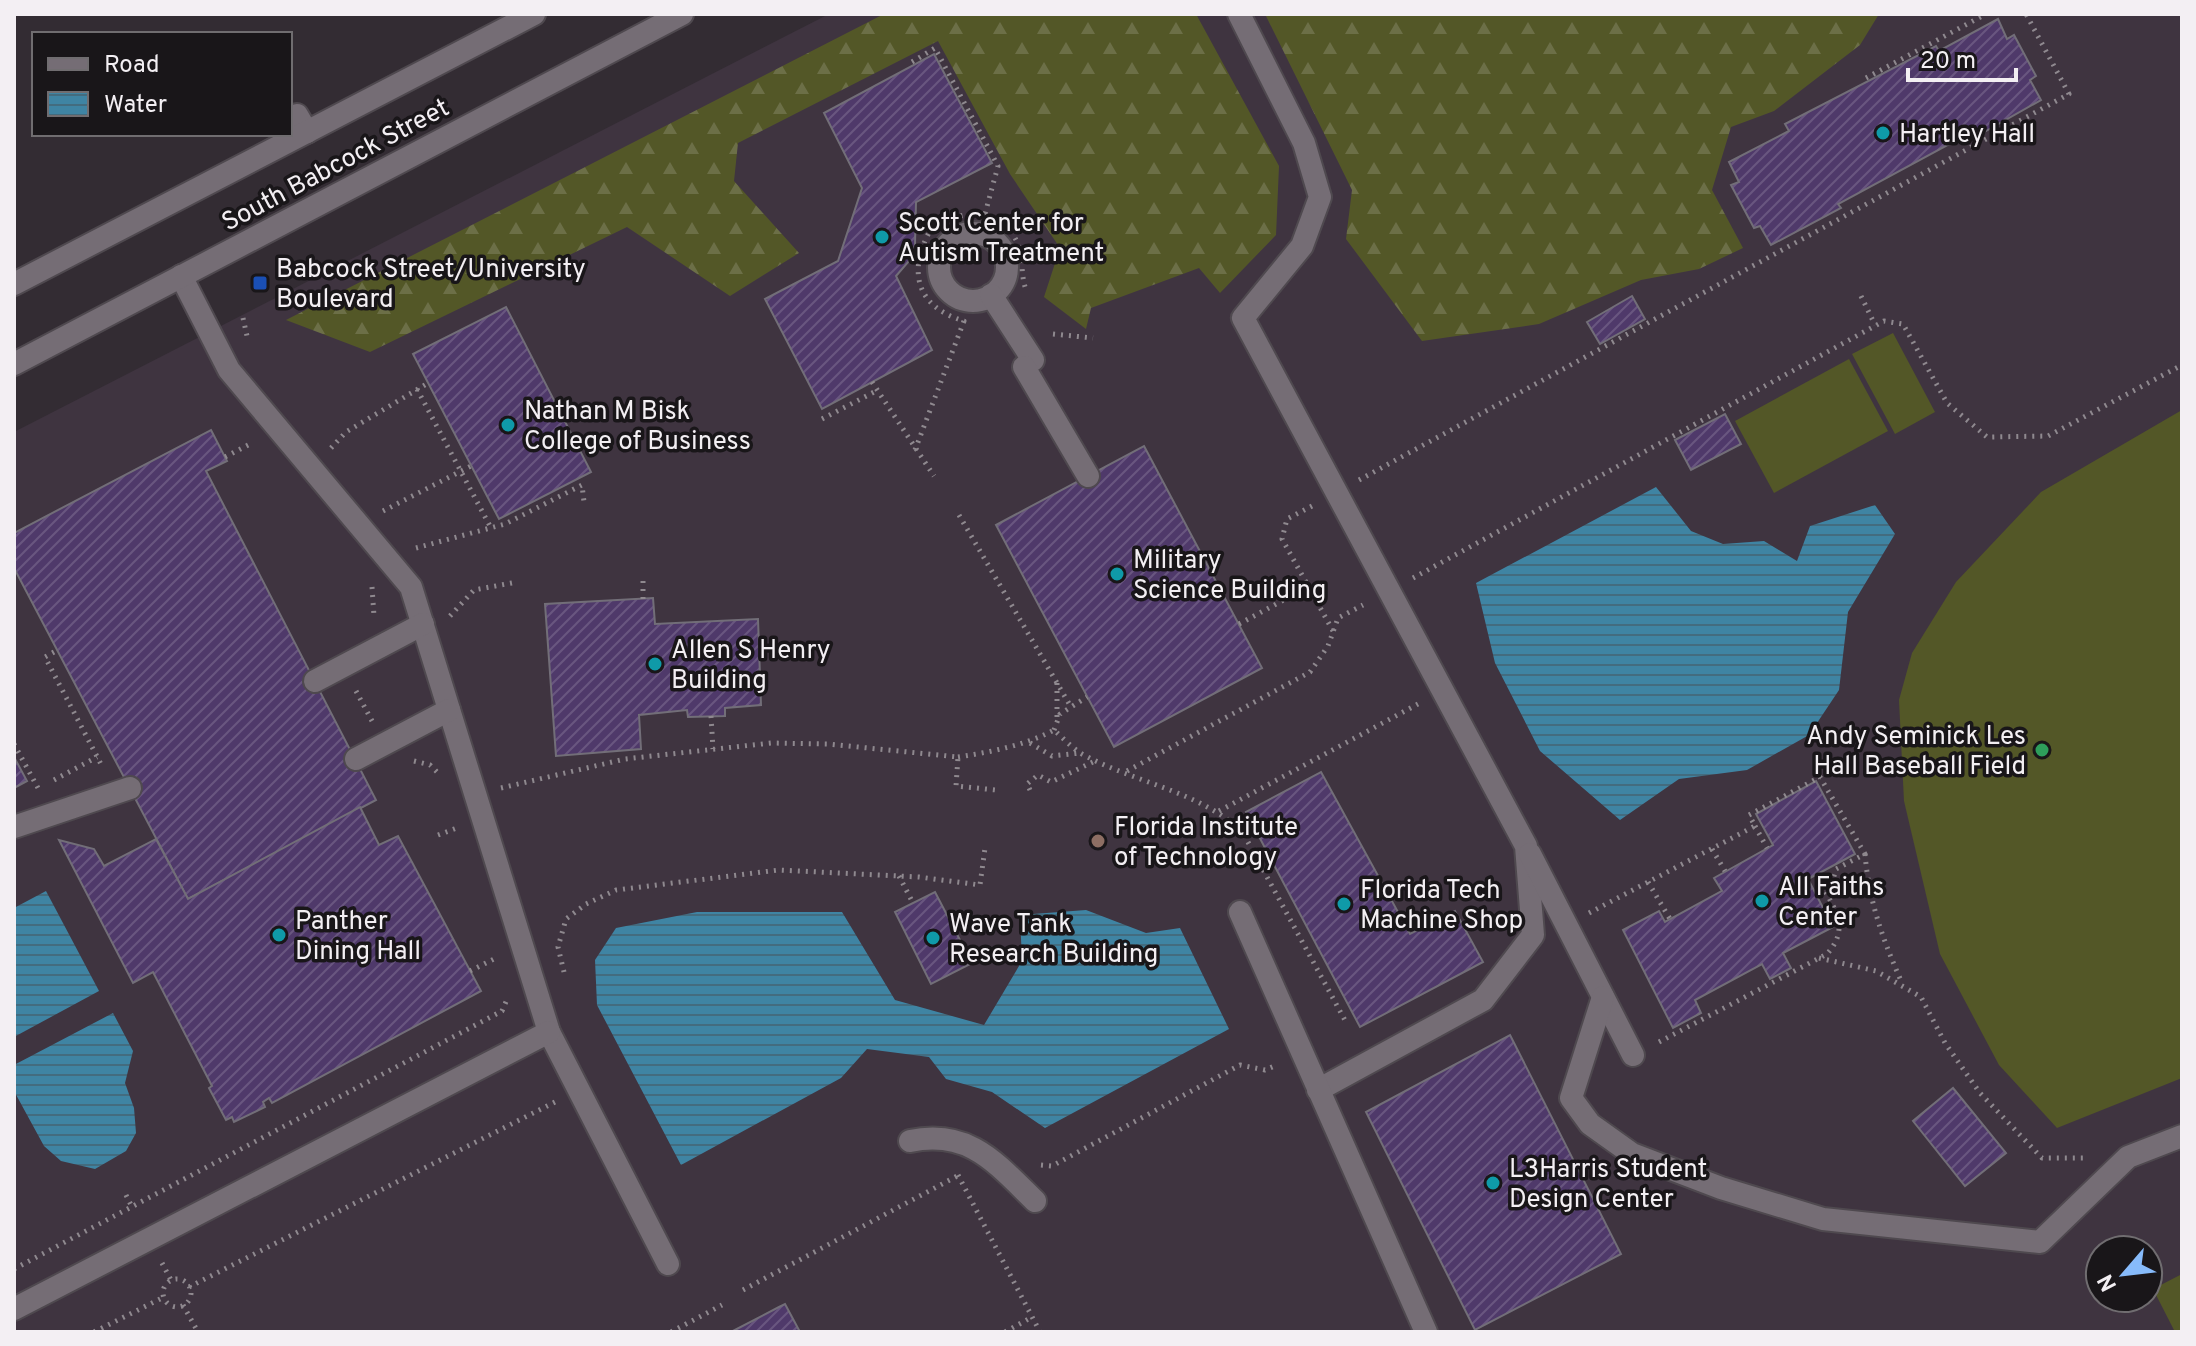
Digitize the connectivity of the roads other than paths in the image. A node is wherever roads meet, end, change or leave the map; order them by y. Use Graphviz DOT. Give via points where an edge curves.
graph roads {
  1 [pos="534,14"];
  2 [pos="682,14"];
  3 [pos="1239,14"];
  4 [pos="292,130"];
  5 [pos="280,136"];
  6 [pos="181,276"];
  7 [pos="14,284"];
  8 [pos="991,295"];
  9 [pos="14,364"];
  10 [pos="1088,476"];
  11 [pos="423,624"];
  12 [pos="315,681"];
  13 [pos="449,710"];
  14 [pos="356,759"];
  15 [pos="130,788"];
  16 [pos="14,827"];
  17 [pos="1526,846"];
  18 [pos="1240,912"];
  19 [pos="1603,997"];
  20 [pos="549,1032"];
  21 [pos="1633,1055"];
  22 [pos="1318,1090"];
  23 [pos="2182,1136"];
  24 [pos="910,1141"];
  25 [pos="1035,1201"];
  26 [pos="668,1264"];
  27 [pos="14,1309"];
  28 [pos="1426,1332"];
  1 -- 4 [label="main road, South Babcock Street"];
  2 -- 6 [label="main road, South Babcock Street"];
  3 -- 17 [label="main road" via="1304,143 1320,197 1302,246 1243,318"];
  5 -- 7 [label="main road, South Babcock Street"];
  6 -- 9 [label="main road, South Babcock Street"];
  6 -- 11 [label="main road" via="229,370 411,587"];
  8 -- 10 [label="main road"];
  11 -- 12 [label="main road"];
  11 -- 13 [label="main road"];
  13 -- 14 [label="main road"];
  13 -- 20 [label="main road"];
  15 -- 16 [label="main road"];
  17 -- 19 [label="main road"];
  17 -- 22 [label="main road" via="1533,935 1483,1000"];
  18 -- 22 [label="main road"];
  19 -- 21 [label="main road"];
  19 -- 23 [label="main road" via="1571,1098 1590,1124 1632,1154 1823,1219 2040,1242 2128,1157"];
  20 -- 26 [label="main road"];
  20 -- 27 [label="main road"];
  22 -- 28 [label="main road"];
  24 -- 25 [label="main road" via="938,1136 963,1143 983,1153"];
}
